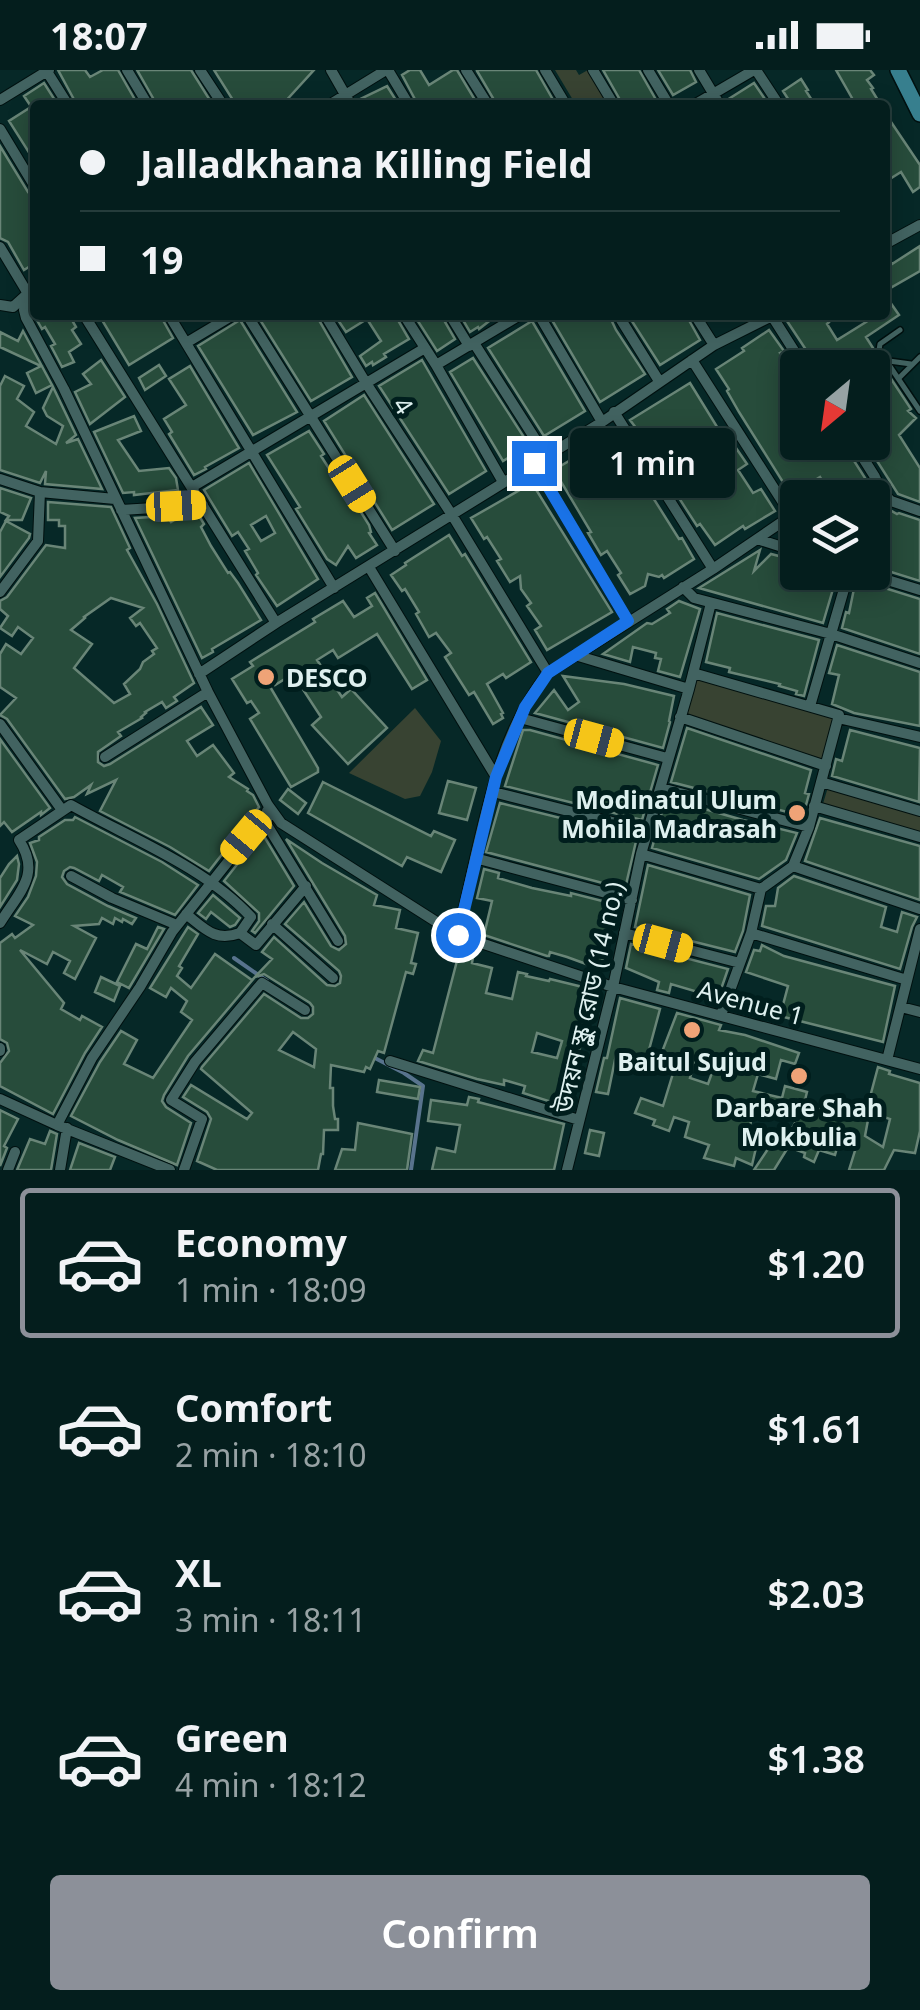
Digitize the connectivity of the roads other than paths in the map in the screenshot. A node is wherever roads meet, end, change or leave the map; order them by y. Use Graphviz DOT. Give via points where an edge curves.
graph roads {
  1 [pos="47,70"];
  2 [pos="127,70"];
  3 [pos="200,70"];
  4 [pos="331,70"];
  5 [pos="387,70"];
  6 [pos="466,70"];
  7 [pos="545,70"];
  8 [pos="592,70"];
  9 [pos="648,70"];
  10 [pos="699,70"];
  11 [pos="755,70"];
  12 [pos="898,70"];
  13 [pos="713,94"];
  14 [pos="0,100"];
  15 [pos="65,100"];
  16 [pos="145,100"];
  17 [pos="220,100"];
  18 [pos="348,100"];
  19 [pos="407,100"];
  20 [pos="485,100"];
  21 [pos="563,100"];
  22 [pos="611,100"];
  23 [pos="666,100"];
  24 [pos="703,100"];
  25 [pos="717,100"];
  26 [pos="775,100"];
  27 [pos="920,114"];
  28 [pos="1,132"];
  29 [pos="30,178"];
  30 [pos="920,225"];
  31 [pos="890,241"];
  32 [pos="0,247"];
  33 [pos="30,289"];
  34 [pos="30,291"];
  35 [pos="30,293"];
  36 [pos="0,304"];
  37 [pos="87,320"];
  38 [pos="172,320"];
  39 [pos="225,320"];
  40 [pos="250,320"];
  41 [pos="328,320"];
  42 [pos="407,320"];
  43 [pos="454,320"];
  44 [pos="512,320"];
  45 [pos="542,320"];
  46 [pos="621,320"];
  47 [pos="698,320"];
  48 [pos="746,320"];
  49 [pos="765,320"];
  50 [pos="775,320"];
  51 [pos="750,327"];
  52 [pos="900,330"];
  53 [pos="186,343"];
  54 [pos="472,344"];
  55 [pos="714,345"];
  56 [pos="425,348"];
  57 [pos="794,350"];
  58 [pos="880,350"];
  59 [pos="920,357"];
  60 [pos="692,360"];
  61 [pos="442,361"];
  62 [pos="890,361"];
  63 [pos="911,364"];
  64 [pos="890,366"];
  65 [pos="899,378"];
  66 [pos="659,381"];
  67 [pos="366,383"];
  68 [pos="920,411"];
  69 [pos="614,412"];
  70 [pos="310,416"];
  71 [pos="602,422"];
  72 [pos="251,452"];
  73 [pos="546,456"];
  74 [pos="534,463"];
  75 [pos="0,479"];
  76 [pos="504,482"];
  77 [pos="192,487"];
  78 [pos="40,492"];
  79 [pos="780,492"];
  80 [pos="890,501"];
  81 [pos="118,504"];
  82 [pos="203,505"];
  83 [pos="920,511"];
  84 [pos="452,515"];
  85 [pos="780,523"];
  86 [pos="757,539"];
  87 [pos="780,546"];
  88 [pos="395,551"];
  89 [pos="368,567"];
  90 [pos="713,569"];
  91 [pos="890,581"];
  92 [pos="683,587"];
  93 [pos="334,588"];
  94 [pos="843,590"];
  95 [pos="920,590"];
  96 [pos="0,592"];
  97 [pos="711,603"];
  98 [pos="628,621"];
  99 [pos="276,623"];
  100 [pos="831,634"];
  101 [pos="576,655"];
  102 [pos="920,662"];
  103 [pos="548,673"];
  104 [pos="693,673"];
  105 [pos="199,674"];
  106 [pos="689,689"];
  107 [pos="208,692"];
  108 [pos="810,706"];
  109 [pos="680,716"];
  110 [pos="838,716"];
  111 [pos="520,718"];
  112 [pos="0,724"];
  113 [pos="920,737"];
  114 [pos="105,757"];
  115 [pos="668,758"];
  116 [pos="826,766"];
  117 [pos="496,777"];
  118 [pos="820,782"];
  119 [pos="661,788"];
  120 [pos="493,792"];
  121 [pos="814,806"];
  122 [pos="267,809"];
  123 [pos="62,810"];
  124 [pos="920,811"];
  125 [pos="808,827"];
  126 [pos="648,830"];
  127 [pos="920,837"];
  128 [pos="642,854"];
  129 [pos="475,858"];
  130 [pos="792,866"];
  131 [pos="71,876"];
  132 [pos="210,882"];
  133 [pos="306,886"];
  134 [pos="762,890"];
  135 [pos="632,900"];
  136 [pos="920,909"];
  137 [pos="186,914"];
  138 [pos="0,923"];
  139 [pos="272,924"];
  140 [pos="177,925"];
  141 [pos="920,932"];
  142 [pos="240,933"];
  143 [pos="624,933"];
  144 [pos="752,933"];
  145 [pos="458,935"];
  146 [pos="338,941"];
  147 [pos="740,964"];
  148 [pos="334,978"];
  149 [pos="907,980"];
  150 [pos="613,987"];
  151 [pos="901,1007"];
  152 [pos="305,1010"];
  153 [pos="920,1012"];
  154 [pos="721,1015"];
  155 [pos="886,1060"];
  156 [pos="390,1061"];
  157 [pos="920,1069"];
  158 [pos="0,1099"];
  159 [pos="580,1120"];
  160 [pos="62,1127"];
  161 [pos="15,1152"];
  162 [pos="8,1170"];
  163 [pos="60,1170"];
  164 [pos="170,1170"];
  165 [pos="184,1170"];
  166 [pos="567,1170"];
  1 -- 14 [label="street"];
  1 -- 15 [label="street"];
  2 -- 16 [label="street"];
  3 -- 17 [label="street"];
  4 -- 18 [label="street"];
  5 -- 18 [label="street"];
  5 -- 19 [label="street"];
  6 -- 20 [label="street"];
  7 -- 21 [label="street"];
  8 -- 22 [label="street"];
  9 -- 23 [label="street"];
  10 -- 13 [label="street"];
  11 -- 13 [label="street"];
  11 -- 26 [label="street"];
  12 -- 27 [label="main road"];
  13 -- 24 [label="street"];
  13 -- 25 [label="street"];
  28 -- 29 [label="street"];
  30 -- 31 [label="street"];
  32 -- 33 [label="street"];
  34 -- 36 [label="street" via="13,307"];
  35 -- 81 [label="street" via="26,318"];
  37 -- 77 [label="street"];
  38 -- 53 [label="street"];
  39 -- 53 [label="street"];
  40 -- 70 [label="street"];
  41 -- 67 [label="street, 4"];
  42 -- 56 [label="street"];
  43 -- 54 [label="street"];
  44 -- 54 [label="street"];
  45 -- 71 [label="street"];
  46 -- 66 [label="street"];
  47 -- 55 [label="street"];
  48 -- 51 [label="street"];
  49 -- 51 [label="street"];
  50 -- 57 [label="street"];
  51 -- 55 [label="street"];
  52 -- 58 [label="lane"];
  53 -- 72 [label="street"];
  54 -- 61 [label="street"];
  54 -- 73 [label="street"];
  55 -- 60 [label="street"];
  56 -- 61 [label="street"];
  56 -- 67 [label="street"];
  59 -- 63 [label="lane"];
  60 -- 66 [label="street"];
  60 -- 79 [label="street"];
  61 -- 76 [label="street"];
  62 -- 63 [label="lane"];
  63 -- 65 [label="lane"];
  64 -- 65 [label="lane"];
  65 -- 68 [label="lane"];
  66 -- 69 [label="street"];
  67 -- 70 [label="street"];
  67 -- 84 [label="street, 4"];
  69 -- 71 [label="street"];
  69 -- 90 [label="street"];
  70 -- 72 [label="street"];
  70 -- 88 [label="street"];
  71 -- 73 [label="street"];
  72 -- 77 [label="street"];
  72 -- 93 [label="street"];
  73 -- 74 [label="street"];
  74 -- 76 [label="street"];
  74 -- 98 [label="street"];
  75 -- 78 [label="street"];
  76 -- 84 [label="street"];
  77 -- 82 [label="street"];
  78 -- 81 [label="street"];
  78 -- 96 [label="street" via="38,541"];
  80 -- 83 [label="street"];
  81 -- 82 [label="street"];
  81 -- 105 [label="street"];
  82 -- 99 [label="street"];
  84 -- 88 [label="street"];
  84 -- 103 [label="street, 4"];
  85 -- 86 [label="street"];
  86 -- 87 [label="street"];
  86 -- 90 [label="street"];
  88 -- 89 [label="street"];
  89 -- 93 [label="street"];
  89 -- 117 [label="street"];
  90 -- 92 [label="street"];
  91 -- 95 [label="street"];
  92 -- 97 [label="street"];
  92 -- 98 [label="street"];
  93 -- 99 [label="street"];
  94 -- 100 [label="street"];
  97 -- 100 [label="street"];
  97 -- 104 [label="street, উদয়ন স্কুল রোড (14 no.)"];
  98 -- 101 [label="street"];
  99 -- 105 [label="street"];
  100 -- 102 [label="street"];
  100 -- 108 [label="street"];
  101 -- 103 [label="street"];
  101 -- 106 [label="street"];
  103 -- 111 [label="street"];
  104 -- 106 [label="street, উদয়ন স্কুল রোড (14 no.)"];
  104 -- 108 [label="street"];
  105 -- 107 [label="street"];
  106 -- 109 [label="street, উদয়ন স্কুল রোড (14 no.)"];
  107 -- 114 [label="street"];
  107 -- 122 [label="street"];
  108 -- 110 [label="street"];
  109 -- 115 [label="street, উদয়ন স্কুল রোড (14 no.)"];
  109 -- 116 [label="street"];
  110 -- 113 [label="street"];
  110 -- 116 [label="street"];
  111 -- 115 [label="street"];
  111 -- 117 [label="street"];
  112 -- 123 [label="street"];
  115 -- 119 [label="street, উদয়ন স্কুল রোড (14 no.)"];
  116 -- 118 [label="street"];
  117 -- 120 [label="street"];
  118 -- 121 [label="street"];
  118 -- 124 [label="street"];
  119 -- 125 [label="street"];
  119 -- 126 [label="street, উদয়ন স্কুল রোড (14 no.)"];
  120 -- 126 [label="street"];
  120 -- 129 [label="street"];
  121 -- 125 [label="street"];
  121 -- 127 [label="street"];
  122 -- 132 [label="street"];
  122 -- 133 [label="street" via="266,824"];
  122 -- 145 [label="street, Avenue 1"];
  123 -- 132 [label="street" via="71,805"];
  123 -- 138 [label="street" via="19,840 30,872"];
  125 -- 130 [label="street"];
  126 -- 128 [label="street, উদয়ন স্কুল রোড (14 no.)"];
  128 -- 134 [label="street"];
  128 -- 135 [label="street, উদয়ন স্কুল রোড (14 no.)"];
  129 -- 135 [label="street"];
  129 -- 145 [label="street"];
  130 -- 134 [label="street"];
  130 -- 136 [label="street"];
  131 -- 140 [label="street"];
  132 -- 137 [label="street"];
  132 -- 142 [label="street" via="252,917"];
  133 -- 139 [label="street"];
  133 -- 146 [label="street"];
  134 -- 144 [label="street"];
  135 -- 143 [label="street, উদয়ন স্কুল রোড (14 no.)"];
  137 -- 140 [label="street"];
  137 -- 142 [label="street" via="219,937"];
  139 -- 142 [label="street" via="256,945"];
  139 -- 148 [label="street"];
  140 -- 160 [label="street" via="92,1058"];
  141 -- 149 [label="street"];
  143 -- 147 [label="street"];
  143 -- 150 [label="street, উদয়ন স্কুল রোড (14 no.)"];
  144 -- 147 [label="street"];
  144 -- 149 [label="street"];
  145 -- 150 [label="street, Avenue 1"];
  147 -- 154 [label="street"];
  149 -- 151 [label="street"];
  150 -- 154 [label="street, Avenue 1"];
  150 -- 159 [label="street, উদয়ন স্কুল রোড (14 no.)"];
  151 -- 153 [label="street"];
  151 -- 155 [label="street"];
  152 -- 165 [label="street" via="262,983 195,1062 171,1100 202,1119"];
  154 -- 155 [label="street, Avenue 1"];
  155 -- 157 [label="street, Avenue 1"];
  156 -- 159 [label="street"];
  158 -- 160 [label="street"];
  159 -- 166 [label="street, উদয়ন স্কুল রোড (14 no.)"];
  160 -- 163 [label="street"];
  160 -- 164 [label="street"];
  161 -- 162 [label="street"];
}
